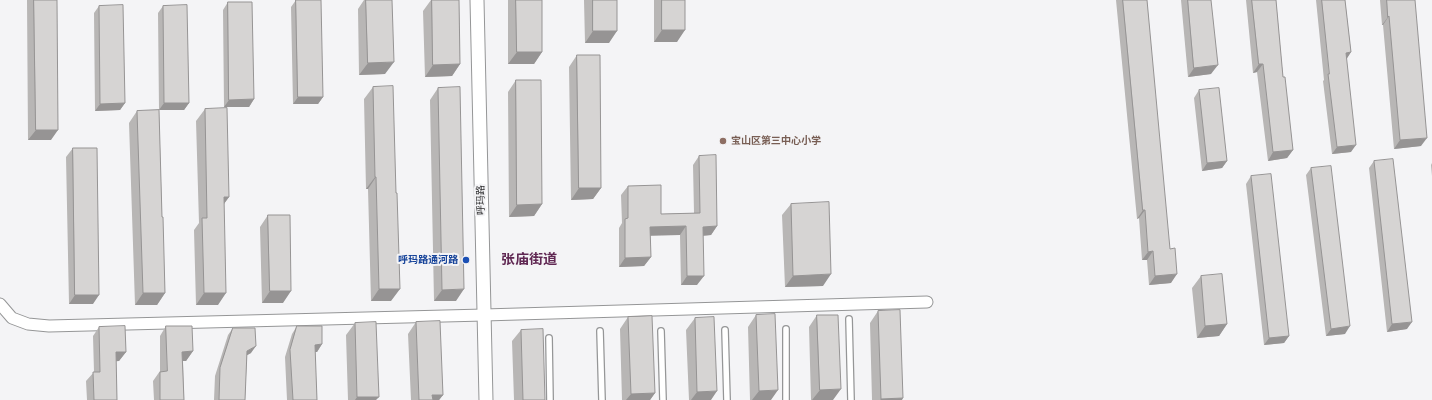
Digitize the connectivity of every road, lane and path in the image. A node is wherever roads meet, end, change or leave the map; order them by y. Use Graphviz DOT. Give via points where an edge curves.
graph roads {
  1 [pos="476,0"];
  2 [pos="927,302"];
  3 [pos="0,304"];
  4 [pos="484,315"];
  5 [pos="849,319"];
  6 [pos="786,329"];
  7 [pos="726,330"];
  8 [pos="600,331"];
  9 [pos="661,331"];
  10 [pos="549,338"];
  11 [pos="486,400"];
  12 [pos="550,400"];
  13 [pos="602,400"];
  14 [pos="663,400"];
  15 [pos="727,400"];
  16 [pos="786,400"];
  17 [pos="851,400"];
  1 -- 4 [label="street, 呼玛路"];
  2 -- 4 [label="street"];
  3 -- 4 [label="street" via="12,318 28,324 49,326"];
  4 -- 11 [label="street, 呼玛路"];
  5 -- 17 [label="lane"];
  6 -- 16 [label="lane"];
  7 -- 15 [label="lane"];
  8 -- 13 [label="lane"];
  9 -- 14 [label="lane"];
  10 -- 12 [label="lane"];
}
